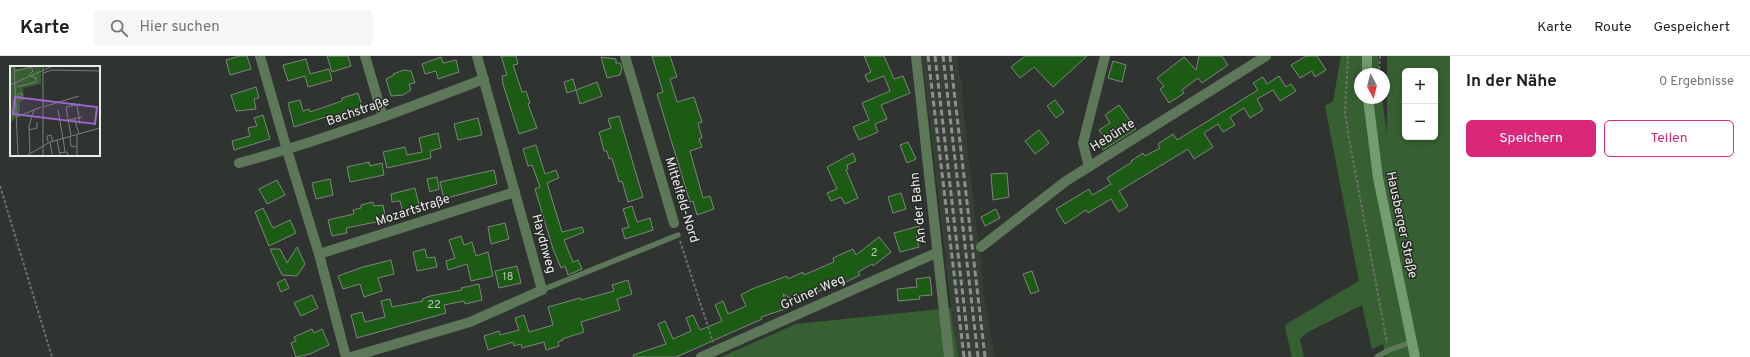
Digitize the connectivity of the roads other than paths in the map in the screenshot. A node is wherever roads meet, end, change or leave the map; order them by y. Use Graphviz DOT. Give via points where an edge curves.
graph roads {
  1 [pos="260,56"];
  2 [pos="365,56"];
  3 [pos="477,56"];
  4 [pos="625,56"];
  5 [pos="916,56"];
  6 [pos="1105,56"];
  7 [pos="1266,56"];
  8 [pos="1367,56"];
  9 [pos="1368,68"];
  10 [pos="484,79"];
  11 [pos="1369,104"];
  12 [pos="383,117"];
  13 [pos="287,150"];
  14 [pos="239,163"];
  15 [pos="1089,167"];
  16 [pos="515,192"];
  17 [pos="674,223"];
  18 [pos="678,235"];
  19 [pos="981,248"];
  20 [pos="936,253"];
  21 [pos="320,254"];
  22 [pos="542,290"];
  23 [pos="1412,342"];
  24 [pos="346,357"];
  25 [pos="351,357"];
  26 [pos="701,357"];
  27 [pos="949,357"];
  28 [pos="1377,357"];
  29 [pos="1415,357"];
  1 -- 13 [label="street"];
  2 -- 12 [label="street"];
  3 -- 10 [label="street, Haydnweg"];
  4 -- 17 [label="street, Mittelfeld-Nord"];
  5 -- 20 [label="street, An der Bahn"];
  6 -- 15 [label="street" via="1083,143"];
  7 -- 15 [label="street, Hebünte"];
  8 -- 9 [label="main road"];
  10 -- 12 [label="street, Bachstraße"];
  10 -- 16 [label="street, Haydnweg"];
  11 -- 23 [label="main road, Hausberger Straße" via="1378,178"];
  12 -- 13 [label="street, Bachstraße"];
  13 -- 14 [label="street, Bachstraße"];
  13 -- 21 [label="street"];
  15 -- 19 [label="street, Hebünte" via="1066,181"];
  16 -- 21 [label="street, Mozartstraße"];
  16 -- 22 [label="street, Haydnweg"];
  18 -- 22 [label="lane"];
  20 -- 26 [label="street, Grüner Weg"];
  20 -- 27 [label="street, An der Bahn"];
  21 -- 24 [label="street"];
  22 -- 25 [label="street, Haydnweg" via="470,322"];
  23 -- 28 [label="lane"];
  23 -- 29 [label="main road, Hausberger Straße"];
}
